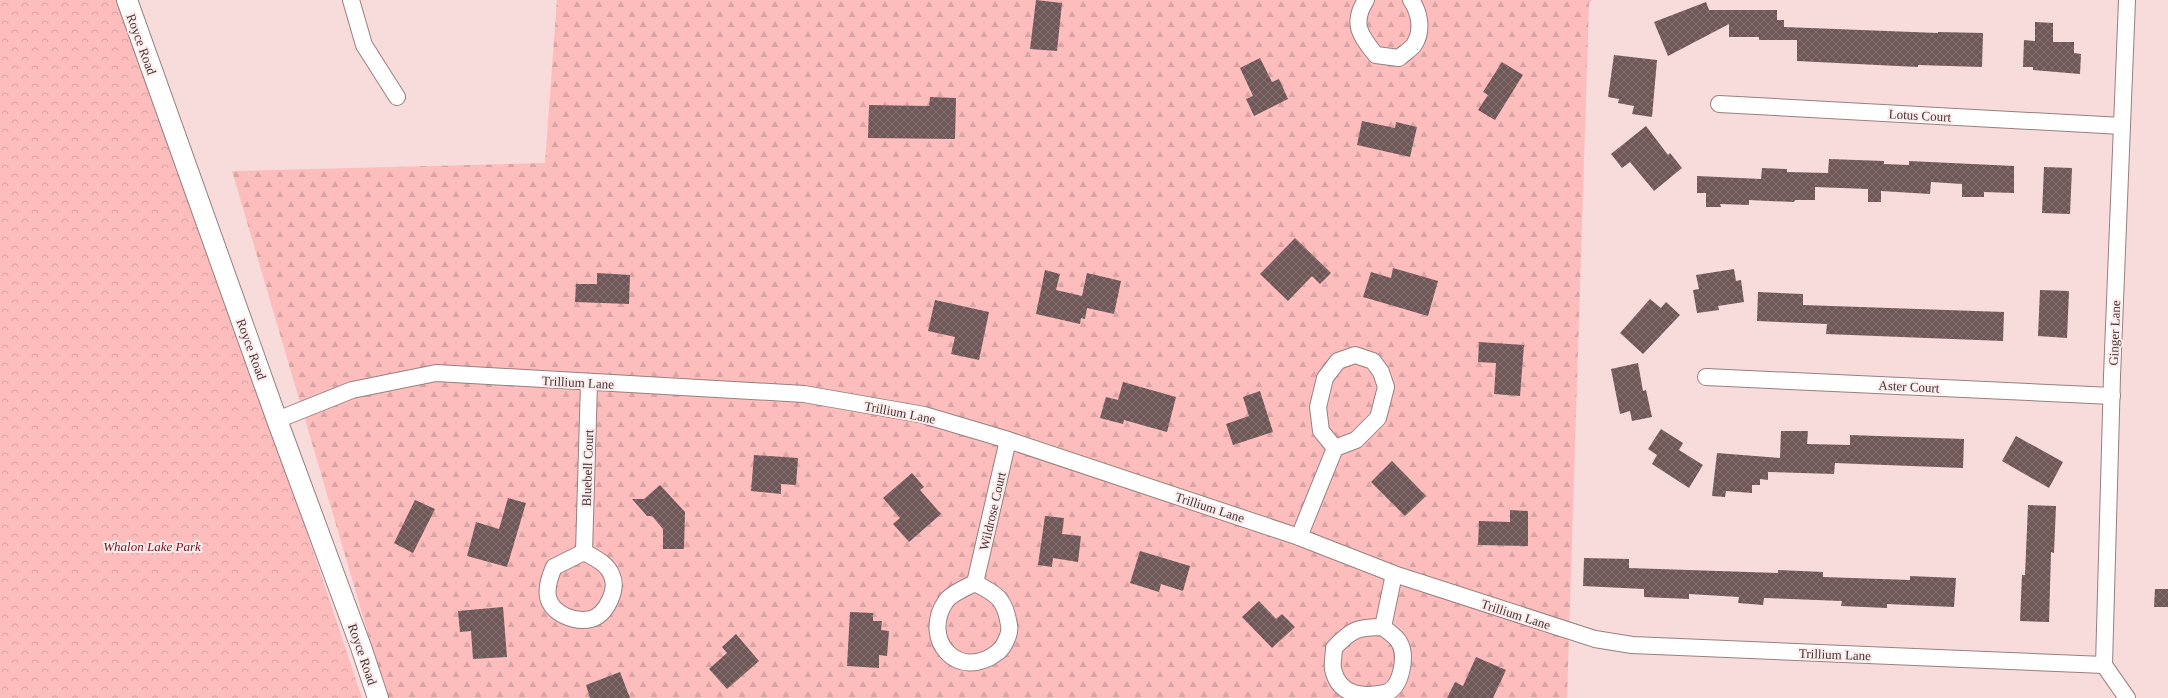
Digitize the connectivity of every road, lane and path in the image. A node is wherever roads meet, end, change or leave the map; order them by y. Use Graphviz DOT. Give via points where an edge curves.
graph roads {
  1 [pos="127,0"];
  2 [pos="351,0"];
  3 [pos="1366,0"];
  4 [pos="1411,0"];
  5 [pos="2127,0"];
  6 [pos="397,97"];
  7 [pos="1719,104"];
  8 [pos="2122,126"];
  9 [pos="1706,377"];
  10 [pos="589,383"];
  11 [pos="2112,396"];
  12 [pos="277,420"];
  13 [pos="1008,440"];
  14 [pos="1335,448"];
  15 [pos="1299,537"];
  16 [pos="584,552"];
  17 [pos="1394,574"];
  18 [pos="975,583"];
  19 [pos="1384,627"];
  20 [pos="2104,665"];
  21 [pos="378,698"];
  22 [pos="2127,698"];
  1 -- 12 [label="street, Royce Road"];
  2 -- 6 [label="street" via="364,45"];
  3 -- 4 [label="street" via="1361,8 1357,26 1364,41 1376,55 1398,58 1414,45 1420,27 1416,7"];
  5 -- 8 [label="street, Ginger Lane"];
  7 -- 8 [label="street, Lotus Court"];
  8 -- 11 [label="street, Ginger Lane"];
  9 -- 11 [label="street, Aster Court"];
  10 -- 12 [label="street, Trillium Lane" via="436,374 352,390"];
  10 -- 13 [label="street, Trillium Lane" via="804,394 924,415"];
  10 -- 16 [label="street, Bluebell Court"];
  11 -- 20 [label="street, Ginger Lane"];
  12 -- 21 [label="street, Royce Road" via="362,647"];
  13 -- 15 [label="street, Trillium Lane"];
  13 -- 18 [label="street, Wildrose Court"];
  14 -- 14 [label="street" via="1321,431 1318,407 1325,378 1338,361 1355,355 1373,361 1381,372 1386,387 1378,418 1356,440"];
  14 -- 15 [label="street"];
  15 -- 17 [label="street, Trillium Lane"];
  16 -- 16 [label="street" via="554,567 548,581 548,597 554,608 564,616 574,619 591,619 604,609 612,598 613,576 602,562"];
  17 -- 19 [label="street"];
  17 -- 20 [label="street, Trillium Lane" via="1595,639 1632,645"];
  18 -- 18 [label="street" via="995,594 1006,609 1010,628 1002,648 987,660 972,664 958,660 946,652 937,634 938,617 947,599"];
  19 -- 19 [label="street" via="1400,642 1404,663 1398,680 1389,692 1367,698 1352,697 1340,686 1333,669 1334,648 1347,634 1363,627"];
  20 -- 22 [label="street"];
}
